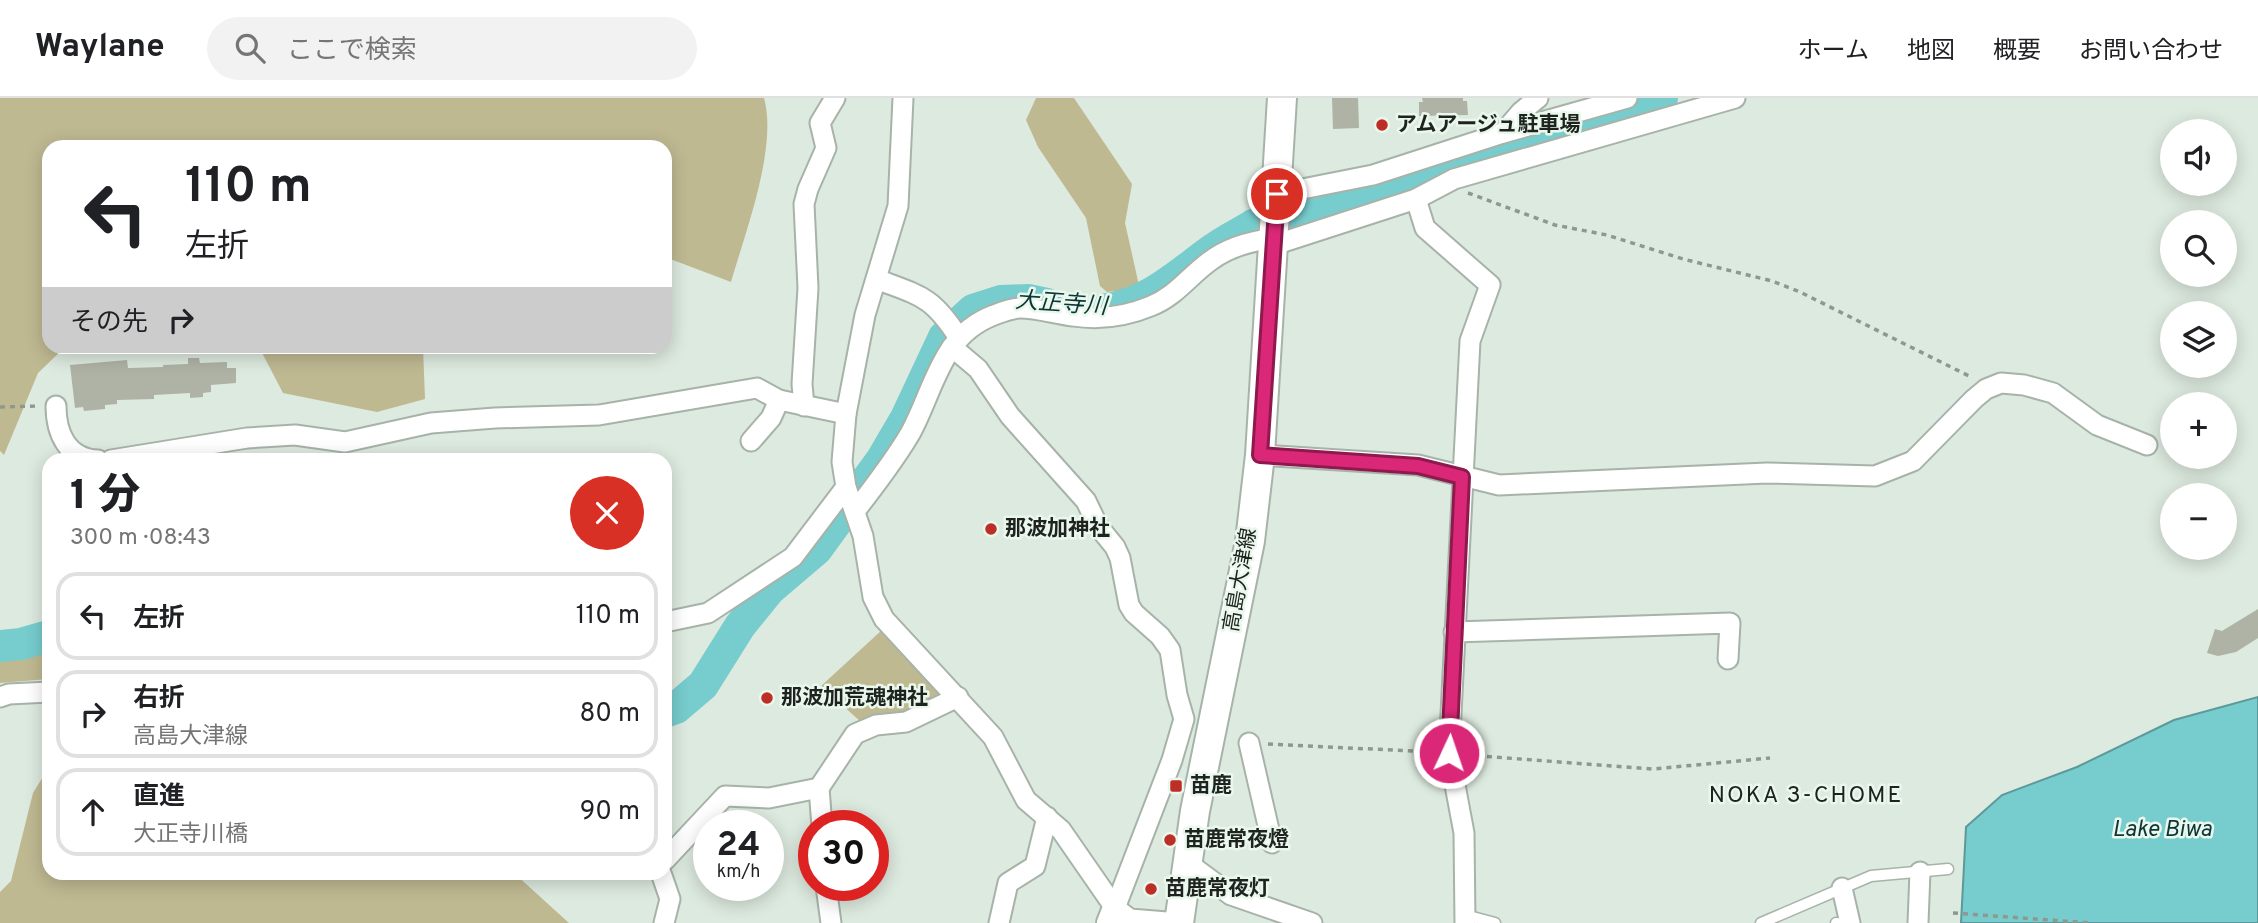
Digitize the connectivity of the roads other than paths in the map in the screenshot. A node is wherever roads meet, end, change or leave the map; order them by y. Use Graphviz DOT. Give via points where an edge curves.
graph roads {
  1 [pos="835,98"];
  2 [pos="903,98"];
  3 [pos="1282,98"];
  4 [pos="1538,98"];
  5 [pos="1627,98"];
  6 [pos="1735,98"];
  7 [pos="1503,133"];
  8 [pos="1416,199"];
  9 [pos="1275,223"];
  10 [pos="876,279"];
  11 [pos="954,335"];
  12 [pos="779,400"];
  13 [pos="55,406"];
  14 [pos="804,406"];
  15 [pos="846,414"];
  16 [pos="751,441"];
  17 [pos="2147,445"];
  18 [pos="76,453"];
  19 [pos="179,453"];
  20 [pos="1260,455"];
  21 [pos="1462,477"];
  22 [pos="851,499"];
  23 [pos="672,620"];
  24 [pos="1454,632"];
  25 [pos="1728,659"];
  26 [pos="42,692"];
  27 [pos="0,697"];
  28 [pos="958,697"];
  29 [pos="1250,743"];
  30 [pos="819,788"];
  31 [pos="821,810"];
  32 [pos="1046,817"];
  33 [pos="1272,843"];
  34 [pos="672,853"];
  35 [pos="1189,864"];
  36 [pos="1948,869"];
  37 [pos="1920,872"];
  38 [pos="663,880"];
  39 [pos="1842,888"];
  40 [pos="829,901"];
  41 [pos="1112,916"];
  42 [pos="1280,917"];
  43 [pos="1465,919"];
  44 [pos="664,923"];
  45 [pos="831,923"];
  46 [pos="999,923"];
  47 [pos="1179,923"];
  48 [pos="1312,923"];
  49 [pos="1494,923"];
  50 [pos="1761,923"];
  51 [pos="1850,923"];
  52 [pos="1918,923"];
  1 -- 14 [label="street" via="820,123 826,148 804,204 808,288"];
  2 -- 10 [label="street" via="898,206"];
  3 -- 9 [label="main road, 高島大津線"];
  4 -- 7 [label="street"];
  5 -- 7 [label="street"];
  6 -- 8 [label="street" via="1454,179"];
  7 -- 9 [label="street" via="1373,175"];
  8 -- 9 [label="street"];
  8 -- 21 [label="street" via="1425,228 1490,285 1471,341"];
  9 -- 11 [label="street" via="1251,241 1209,261 1176,293 1152,306 1104,318 1018,308"];
  9 -- 20 [label="main road, 高島大津線"];
  10 -- 11 [label="street" via="935,305"];
  10 -- 15 [label="street"];
  11 -- 22 [label="street" via="896,456"];
  11 -- 41 [label="street" via="1010,416 1086,501 1120,558 1129,605 1170,650 1184,719"];
  12 -- 14 [label="street"];
  12 -- 16 [label="street" via="771,418"];
  12 -- 19 [label="street" via="757,388 598,415 431,423 345,442 295,435 247,438"];
  13 -- 18 [label="street" via="56,423"];
  14 -- 15 [label="street"];
  15 -- 22 [label="street" via="842,462"];
  17 -- 21 [label="street" via="2097,425 2053,393 2001,383 1974,399 1913,461 1875,476 1767,473 1499,485"];
  20 -- 21 [label="street" via="1418,466"];
  20 -- 35 [label="main road, 高島大津線" via="1250,541 1195,811"];
  21 -- 24 [label="street"];
  22 -- 23 [label="street" via="793,557 708,612"];
  22 -- 28 [label="street" via="863,536 873,597 884,619"];
  24 -- 25 [label="street" via="1730,623"];
  24 -- 43 [label="street" via="1449,753 1464,834"];
  26 -- 27 [label="street"];
  28 -- 30 [label="street" via="905,722 855,734"];
  28 -- 32 [label="street" via="993,737 1026,800"];
  29 -- 33 [label="street"];
  30 -- 31 [label="street"];
  30 -- 34 [label="street" via="769,798 725,796"];
  32 -- 41 [label="street" via="1061,830"];
  32 -- 46 [label="street" via="1035,866 1008,883"];
  35 -- 42 [label="street" via="1231,895"];
  35 -- 47 [label="main road, 高島大津線"];
  36 -- 37 [label="lane"];
  37 -- 39 [label="lane" via="1871,876"];
  37 -- 52 [label="street"];
  38 -- 44 [label="street" via="670,899"];
  39 -- 50 [label="lane"];
  39 -- 51 [label="street"];
  40 -- 45 [label="street"];
  41 -- 47 [label="street"];
  42 -- 48 [label="street"];
  43 -- 49 [label="lane"];
}
